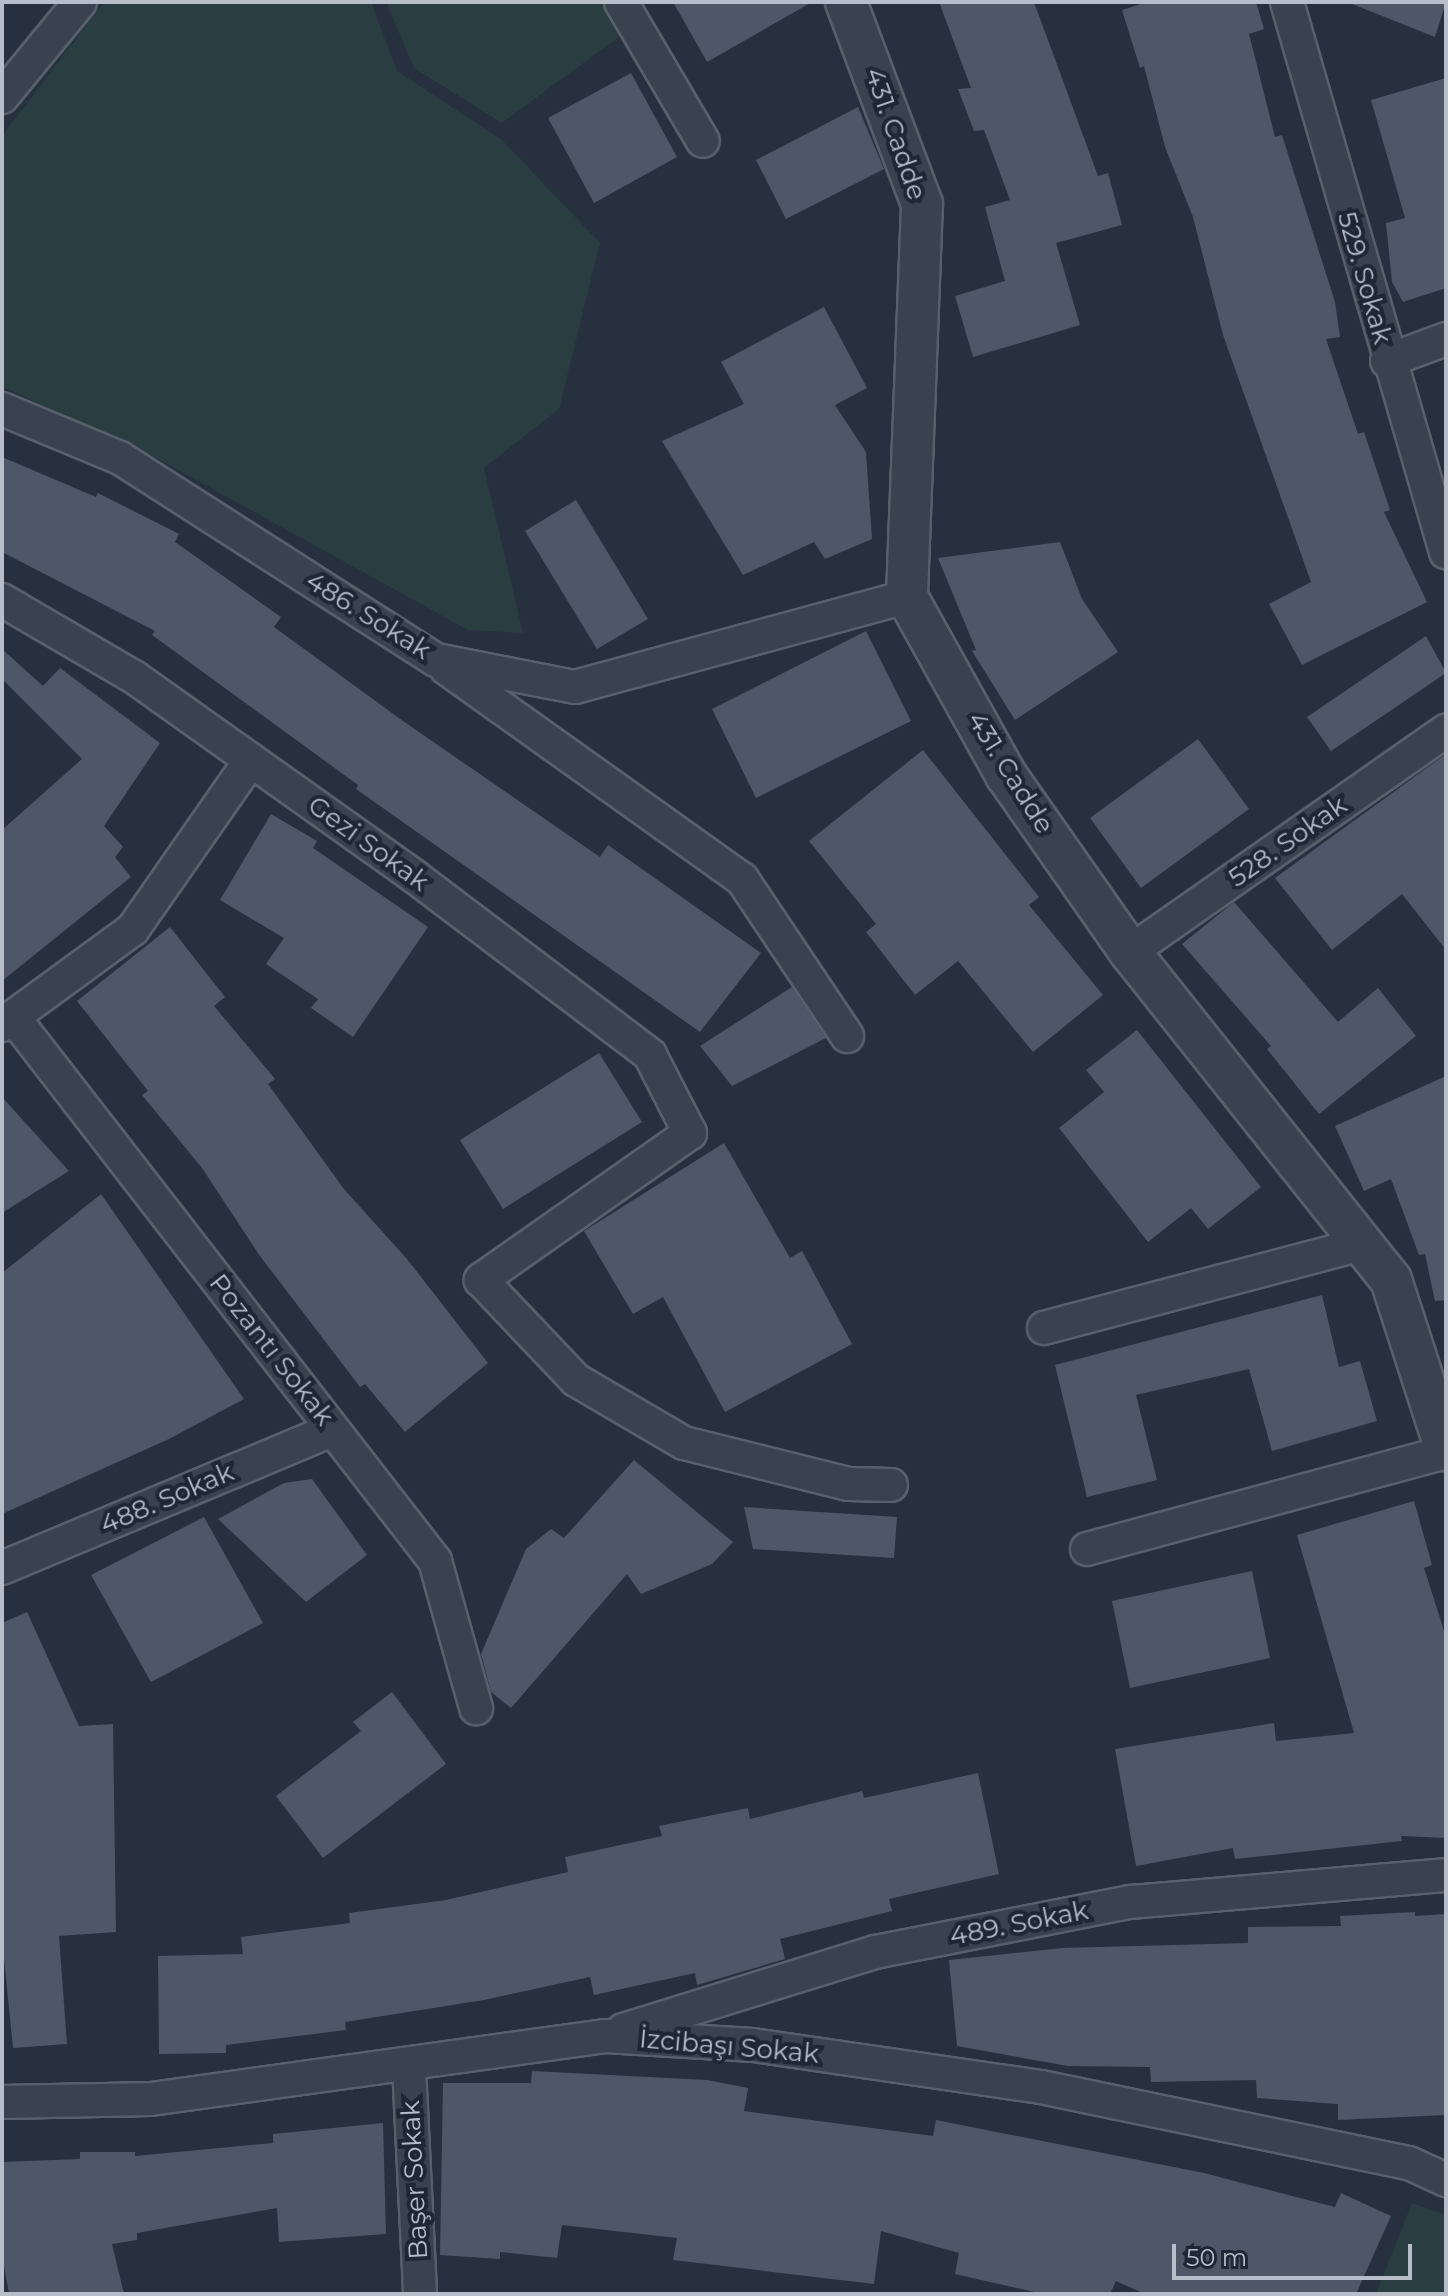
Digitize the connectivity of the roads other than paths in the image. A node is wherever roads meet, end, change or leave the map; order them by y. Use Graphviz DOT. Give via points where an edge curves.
graph roads {
  1 [pos="80,2"];
  2 [pos="621,2"];
  3 [pos="846,2"];
  4 [pos="1287,2"];
  5 [pos="2,97"];
  6 [pos="703,141"];
  7 [pos="1446,339"];
  8 [pos="1387,361"];
  9 [pos="2,409"];
  10 [pos="1446,552"];
  11 [pos="907,597"];
  12 [pos="2,600"];
  13 [pos="436,660"];
  14 [pos="1446,731"];
  15 [pos="251,760"];
  16 [pos="1130,952"];
  17 [pos="8,1022"];
  18 [pos="847,1036"];
  19 [pos="1362,1244"];
  20 [pos="1044,1328"];
  21 [pos="332,1430"];
  22 [pos="1446,1451"];
  23 [pos="891,1485"];
  24 [pos="1087,1549"];
  25 [pos="2,1568"];
  26 [pos="476,1708"];
  27 [pos="1446,1875"];
  28 [pos="605,2036"];
  29 [pos="409,2067"];
  30 [pos="2,2102"];
  31 [pos="1446,2180"];
  32 [pos="420,2294"];
  1 -- 5 [label="street"];
  2 -- 6 [label="street"];
  3 -- 11 [label="street, 431. Cadde" via="922,204"];
  4 -- 8 [label="street, 529. Sokak"];
  7 -- 8 [label="street"];
  8 -- 10 [label="street, 529. Sokak"];
  9 -- 13 [label="street, 486. Sokak" via="120,458"];
  11 -- 13 [label="street, 486. Sokak" via="575,687"];
  11 -- 16 [label="street, 431. Cadde" via="1006,775"];
  12 -- 15 [label="street, Gezi Sokak" via="134,677"];
  13 -- 18 [label="street" via="742,879"];
  14 -- 16 [label="street, 528. Sokak"];
  15 -- 17 [label="street" via="133,929"];
  15 -- 23 [label="street, Gezi Sokak" via="650,1055 690,1133 481,1280 576,1380 684,1443 848,1484"];
  16 -- 19 [label="street, 431. Cadde"];
  17 -- 21 [label="street, Pozantı Sokak"];
  19 -- 20 [label="street"];
  19 -- 22 [label="street, 431. Cadde" via="1391,1280"];
  21 -- 25 [label="street, 488. Sokak"];
  21 -- 26 [label="street, Pozantı Sokak" via="435,1561"];
  22 -- 24 [label="street"];
  27 -- 28 [label="street, 489. Sokak" via="1116,1904 875,1952"];
  28 -- 29 [label="street, İzcibaşı Sokak"];
  28 -- 31 [label="street, İzcibaşı Sokak" via="753,2045 1041,2087 1409,2163"];
  29 -- 30 [label="street, İzcibaşı Sokak" via="151,2099"];
  29 -- 32 [label="street, Başer Sokak"];
}
